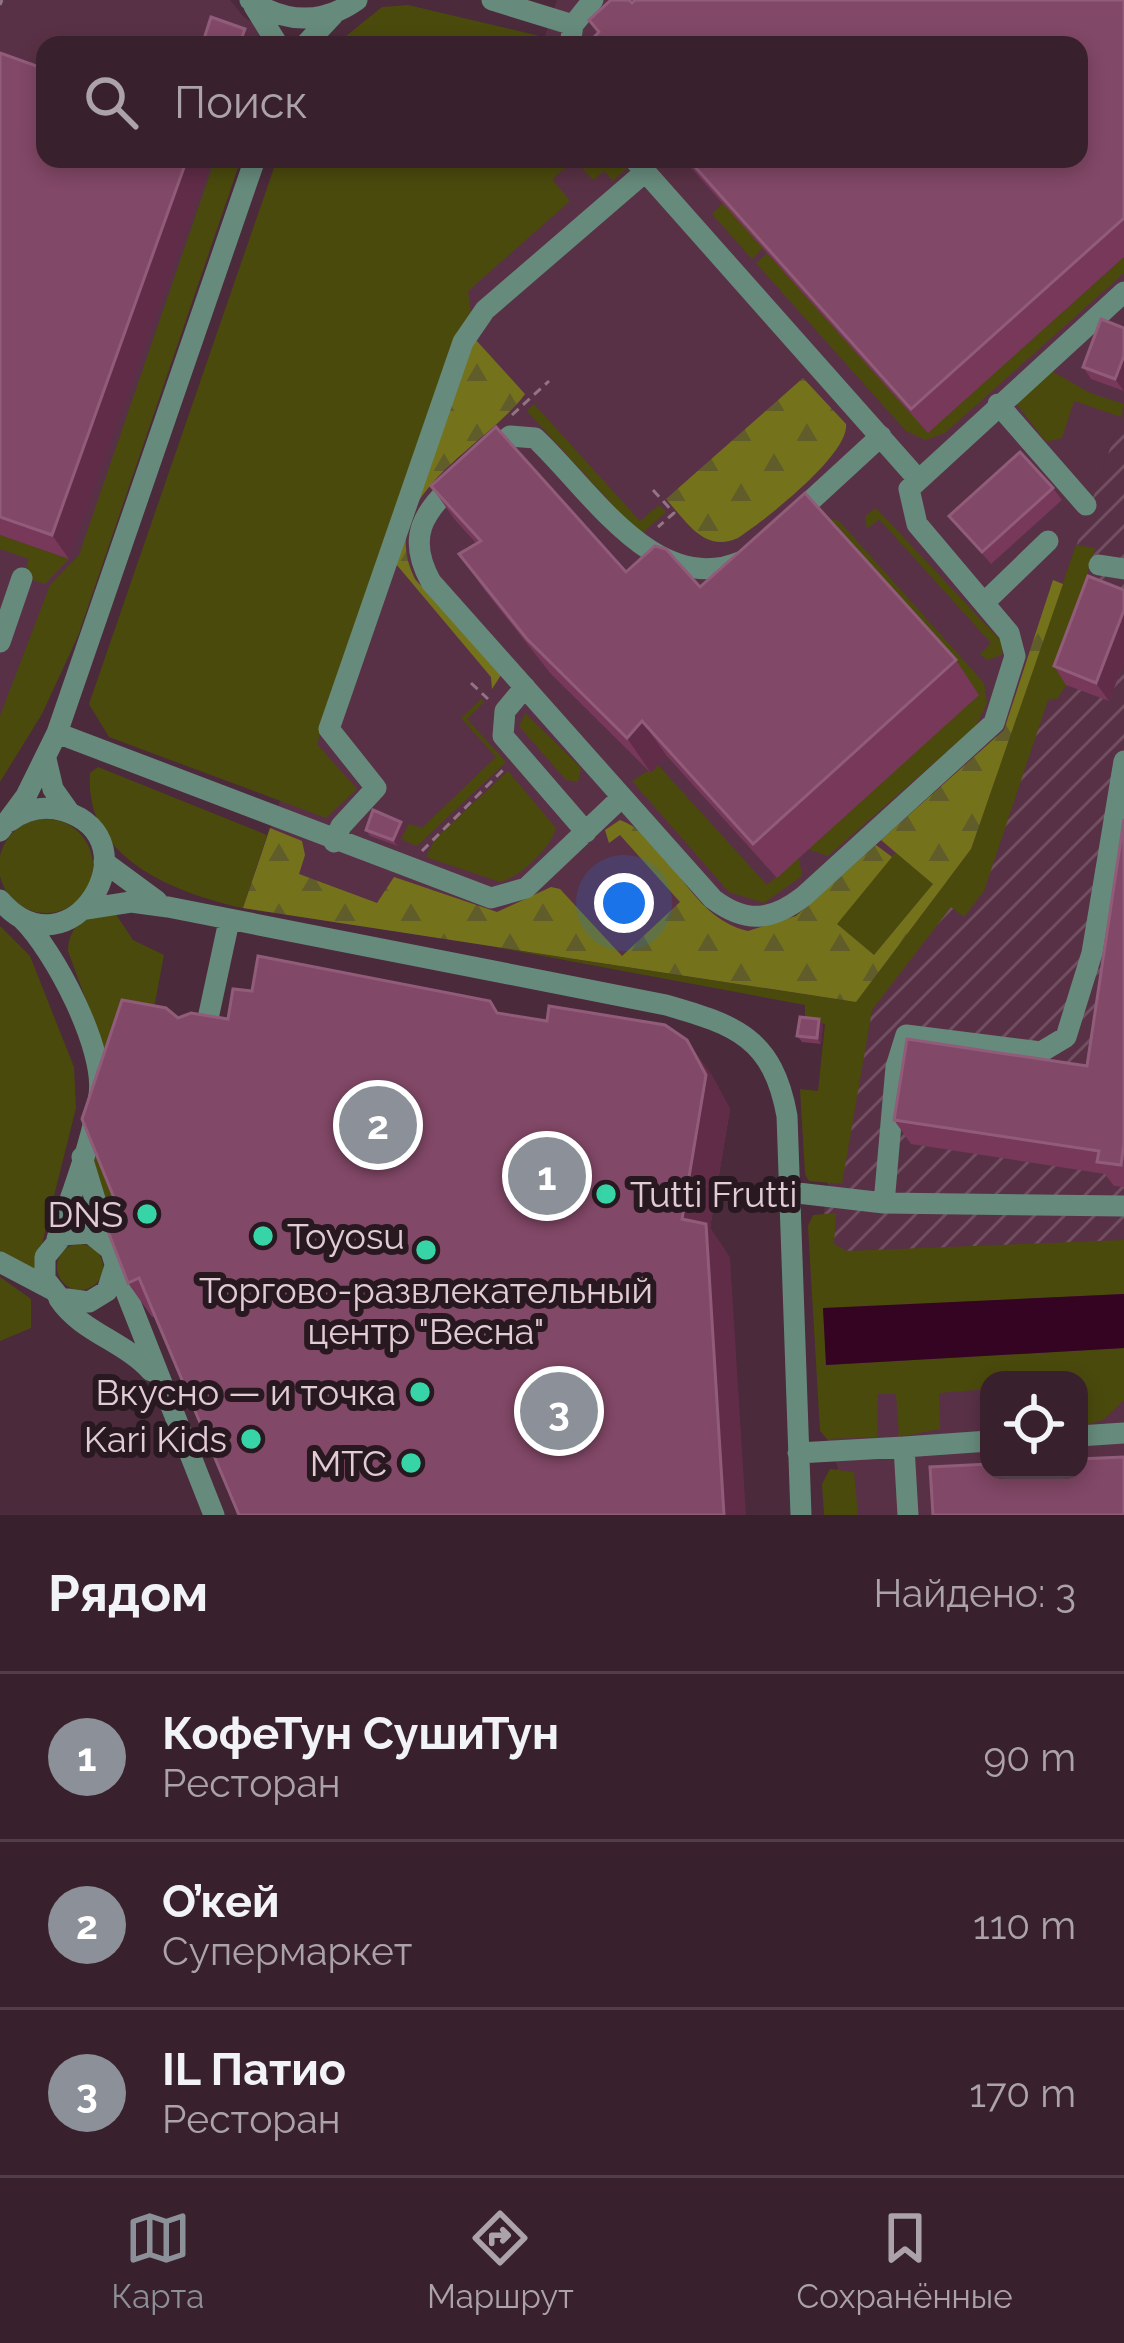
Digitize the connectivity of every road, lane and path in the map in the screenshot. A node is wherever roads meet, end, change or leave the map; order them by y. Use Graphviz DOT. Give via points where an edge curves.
graph roads {
  1 [pos="250,0"];
  2 [pos="357,0"];
  3 [pos="492,0"];
  4 [pos="593,0"];
  5 [pos="334,14"];
  6 [pos="571,35"];
  7 [pos="272,36"];
  8 [pos="313,36"];
  9 [pos="252,168"];
  10 [pos="638,168"];
  11 [pos="642,168"];
  12 [pos="1124,292"];
  13 [pos="998,404"];
  14 [pos="881,436"];
  15 [pos="916,477"];
  16 [pos="1086,505"];
  17 [pos="1048,541"];
  18 [pos="1099,565"];
  19 [pos="1124,569"];
  20 [pos="22,578"];
  21 [pos="987,600"];
  22 [pos="0,642"];
  23 [pos="525,687"];
  24 [pos="57,733"];
  25 [pos="517,757"];
  26 [pos="46,759"];
  27 [pos="1124,761"];
  28 [pos="622,796"];
  29 [pos="70,813"];
  30 [pos="2,828"];
  31 [pos="586,832"];
  32 [pos="334,842"];
  33 [pos="419,855"];
  34 [pos="104,862"];
  35 [pos="0,902"];
  36 [pos="168,907"];
  37 [pos="79,914"];
  38 [pos="22,919"];
  39 [pos="230,920"];
  40 [pos="62,974"];
  41 [pos="204,1037"];
  42 [pos="82,1156"];
  43 [pos="789,1192"];
  44 [pos="884,1203"];
  45 [pos="1124,1206"];
  46 [pos="57,1239"];
  47 [pos="119,1256"];
  48 [pos="0,1262"];
  49 [pos="53,1291"];
  50 [pos="158,1379"];
  51 [pos="1124,1412"];
  52 [pos="1124,1433"];
  53 [pos="1088,1434"];
  54 [pos="1088,1435"];
  55 [pos="980,1443"];
  56 [pos="904,1447"];
  57 [pos="798,1453"];
  58 [pos="214,1515"];
  59 [pos="801,1515"];
  60 [pos="908,1515"];
  1 -- 5 [label="street" via="290,19"];
  1 -- 7 [label="street"];
  2 -- 5 [label="street"];
  3 -- 6 [label="street"];
  4 -- 6 [label="street"];
  5 -- 8 [label="street"];
  9 -- 24 [label="street"];
  10 -- 32 [label="street" via="485,310 463,342 329,730 376,788"];
  11 -- 14 [label="street"];
  12 -- 13 [label="street"];
  13 -- 15 [label="street"];
  13 -- 16 [label="street"];
  14 -- 15 [label="street"];
  14 -- 23 [label="street" via="767,540 722,570 679,566 640,543 536,438 510,436 434,502 416,550 431,582"];
  15 -- 21 [label="street" via="909,504 917,524"];
  17 -- 21 [label="street"];
  18 -- 19 [label="street"];
  20 -- 22 [label="street"];
  21 -- 28 [label="street" via="1015,656 994,723 776,915 728,910"];
  23 -- 25 [label="street" via="501,726"];
  23 -- 28 [label="street"];
  24 -- 26 [label="street"];
  24 -- 32 [label="street"];
  25 -- 31 [label="street"];
  25 -- 33 [label="path"];
  26 -- 29 [label="street"];
  26 -- 30 [label="street"];
  27 -- 44 [label="street" via="1092,953 1066,1037 1041,1052 906,1035"];
  28 -- 31 [label="street"];
  29 -- 30 [label="street" via="35,809"];
  29 -- 34 [label="street" via="94,832"];
  31 -- 32 [label="street" via="526,888 502,899"];
  34 -- 36 [label="street"];
  34 -- 37 [label="street" via="96,896"];
  35 -- 38 [label="street"];
  36 -- 37 [label="street" via="130,902"];
  36 -- 39 [label="street"];
  37 -- 38 [label="street" via="38,924"];
  37 -- 40 [label="street" via="59,951"];
  38 -- 40 [label="street"];
  39 -- 41 [label="street"];
  39 -- 43 [label="street" via="721,1021 760,1047 781,1083"];
  40 -- 42 [label="street" via="98,1069 100,1092"];
  42 -- 46 [label="street"];
  42 -- 47 [label="street"];
  43 -- 44 [label="street"];
  43 -- 57 [label="street"];
  44 -- 45 [label="street"];
  46 -- 47 [label="street" via="90,1233"];
  46 -- 49 [label="street" via="45,1258"];
  47 -- 49 [label="street" via="111,1285 95,1300 74,1303"];
  47 -- 50 [label="street"];
  48 -- 49 [label="street"];
  49 -- 50 [label="street" via="77,1320 134,1353"];
  50 -- 58 [label="street"];
  51 -- 53 [label="street"];
  52 -- 54 [label="street"];
  55 -- 56 [label="street"];
  56 -- 57 [label="street"];
  56 -- 60 [label="street"];
  57 -- 59 [label="street"];
}
